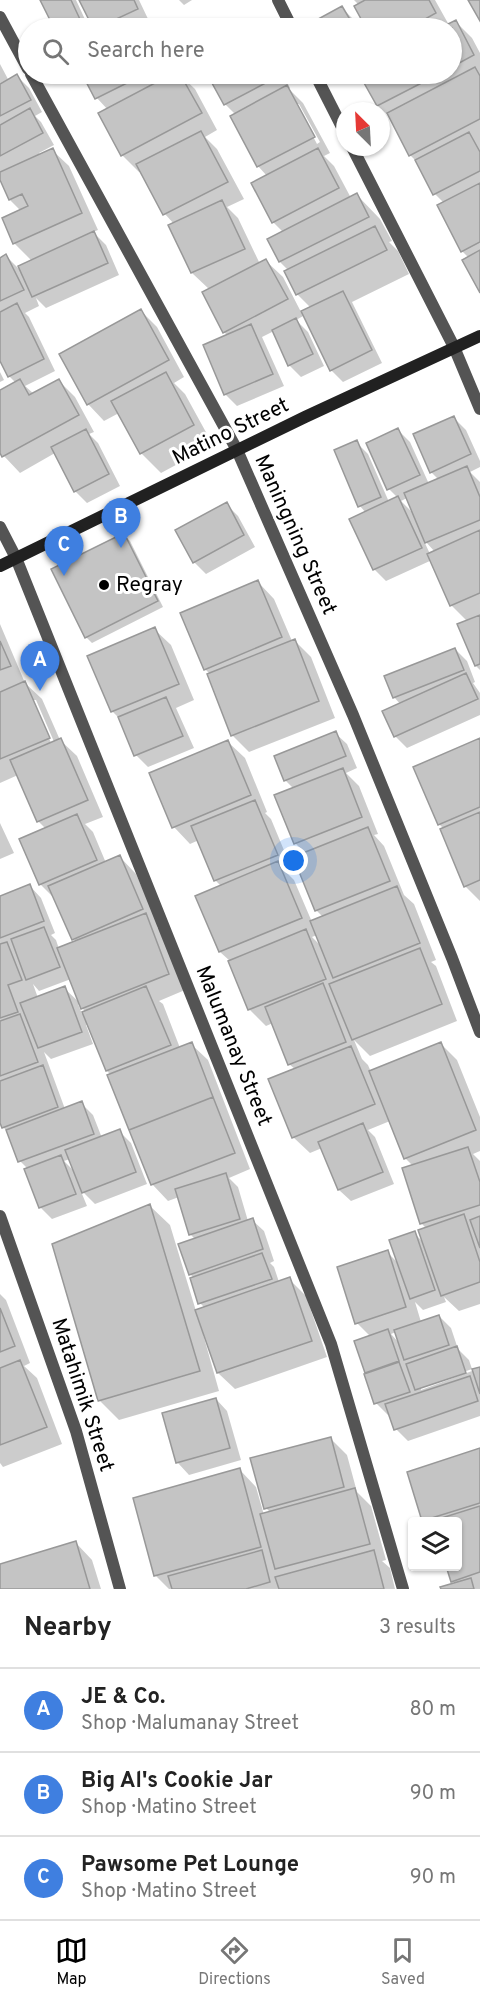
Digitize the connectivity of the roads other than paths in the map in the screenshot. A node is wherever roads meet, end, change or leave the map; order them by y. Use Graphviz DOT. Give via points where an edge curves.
graph roads {
  1 [pos="278,0"];
  2 [pos="0,16"];
  3 [pos="287,18"];
  4 [pos="18,50"];
  5 [pos="36,84"];
  6 [pos="320,84"];
  7 [pos="336,115"];
  8 [pos="357,156"];
  9 [pos="480,336"];
  10 [pos="454,347"];
  11 [pos="480,409"];
  12 [pos="237,450"];
  13 [pos="0,527"];
  14 [pos="16,558"];
  15 [pos="0,566"];
  16 [pos="480,1032"];
  17 [pos="0,1216"];
  18 [pos="120,1589"];
  19 [pos="403,1589"];
  1 -- 3 [label="street"];
  2 -- 4 [label="street"];
  5 -- 12 [label="street, Maningning Street"];
  6 -- 7 [label="street"];
  8 -- 10 [label="street"];
  9 -- 10 [label="street, Matino Street"];
  10 -- 11 [label="street"];
  10 -- 12 [label="street, Matino Street"];
  12 -- 14 [label="street, Matino Street"];
  12 -- 16 [label="street, Maningning Street" via="352,715"];
  13 -- 14 [label="street, Malumanay Street"];
  14 -- 15 [label="street, Matino Street"];
  14 -- 19 [label="street, Malumanay Street" via="331,1344"];
  17 -- 18 [label="street, Matahimik Street" via="75,1431"];
}
